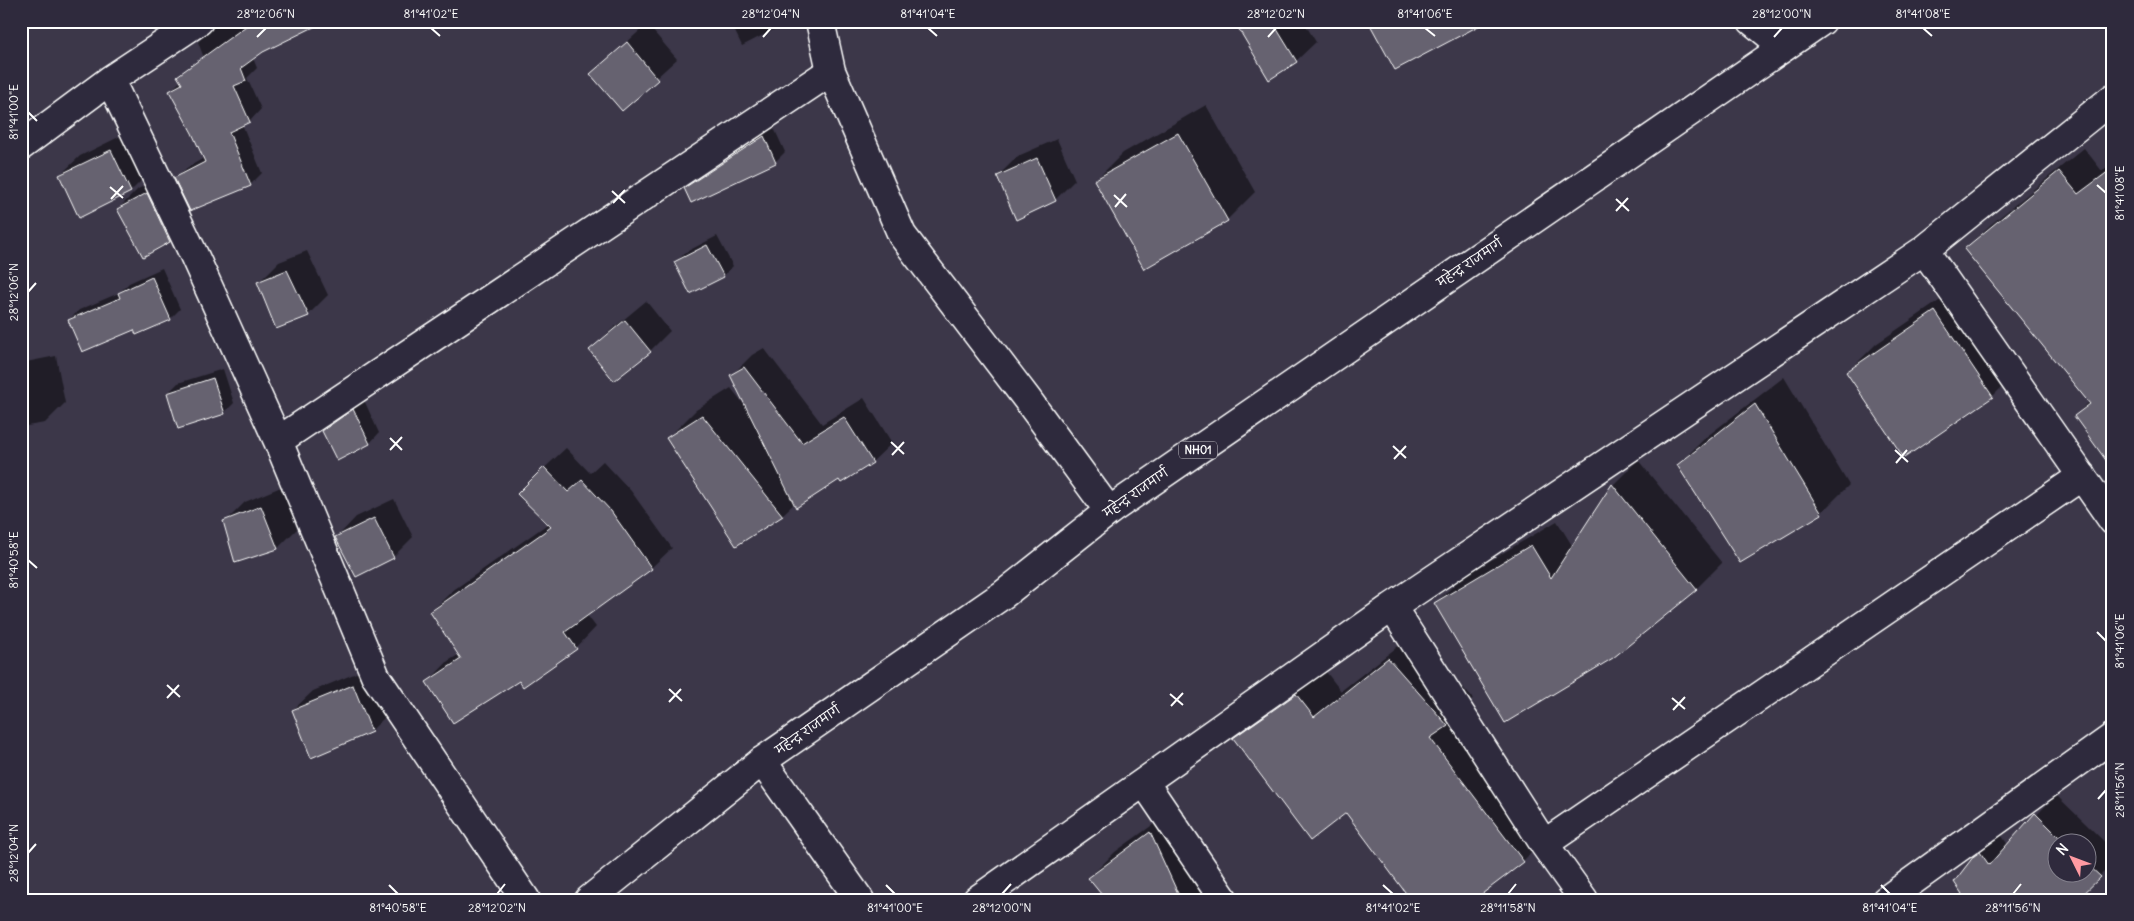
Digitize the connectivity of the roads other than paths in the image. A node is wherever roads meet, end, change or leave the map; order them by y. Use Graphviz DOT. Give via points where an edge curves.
graph roads {
  1 [pos="199,21"];
  2 [pos="820,21"];
  3 [pos="1752,21"];
  4 [pos="1822,21"];
  5 [pos="1784,47"];
  6 [pos="831,71"];
  7 [pos="110,80"];
  8 [pos="2113,98"];
  9 [pos="21,146"];
  10 [pos="1924,250"];
  11 [pos="278,441"];
  12 [pos="2082,476"];
  13 [pos="1109,511"];
  14 [pos="2113,521"];
  15 [pos="1392,607"];
  16 [pos="2113,738"];
  17 [pos="762,761"];
  18 [pos="1144,782"];
  19 [pos="1544,844"];
  20 [pos="526,900"];
  21 [pos="589,900"];
  22 [pos="860,900"];
  23 [pos="977,900"];
  24 [pos="1224,900"];
  25 [pos="1584,900"];
  26 [pos="1886,900"];
  1 -- 7 [label="main road"];
  2 -- 6 [label="main road"];
  3 -- 5 [label="main road"];
  4 -- 5 [label="main road, महेन्द्र राजमार्ग / NH01"];
  5 -- 13 [label="main road, महेन्द्र राजमार्ग / NH01"];
  6 -- 11 [label="main road"];
  6 -- 13 [label="main road" via="902,235"];
  7 -- 9 [label="main road"];
  7 -- 11 [label="main road"];
  8 -- 10 [label="main road"];
  10 -- 12 [label="main road"];
  10 -- 15 [label="main road"];
  11 -- 20 [label="main road" via="376,677"];
  12 -- 14 [label="main road"];
  12 -- 19 [label="main road"];
  13 -- 17 [label="main road, महेन्द्र राजमार्ग / NH01" via="1004,594"];
  15 -- 18 [label="main road"];
  15 -- 19 [label="main road"];
  16 -- 26 [label="main road"];
  17 -- 21 [label="main road, महेन्द्र राजमार्ग / NH01"];
  17 -- 22 [label="main road"];
  18 -- 23 [label="main road"];
  18 -- 24 [label="main road"];
  19 -- 25 [label="main road"];
}
